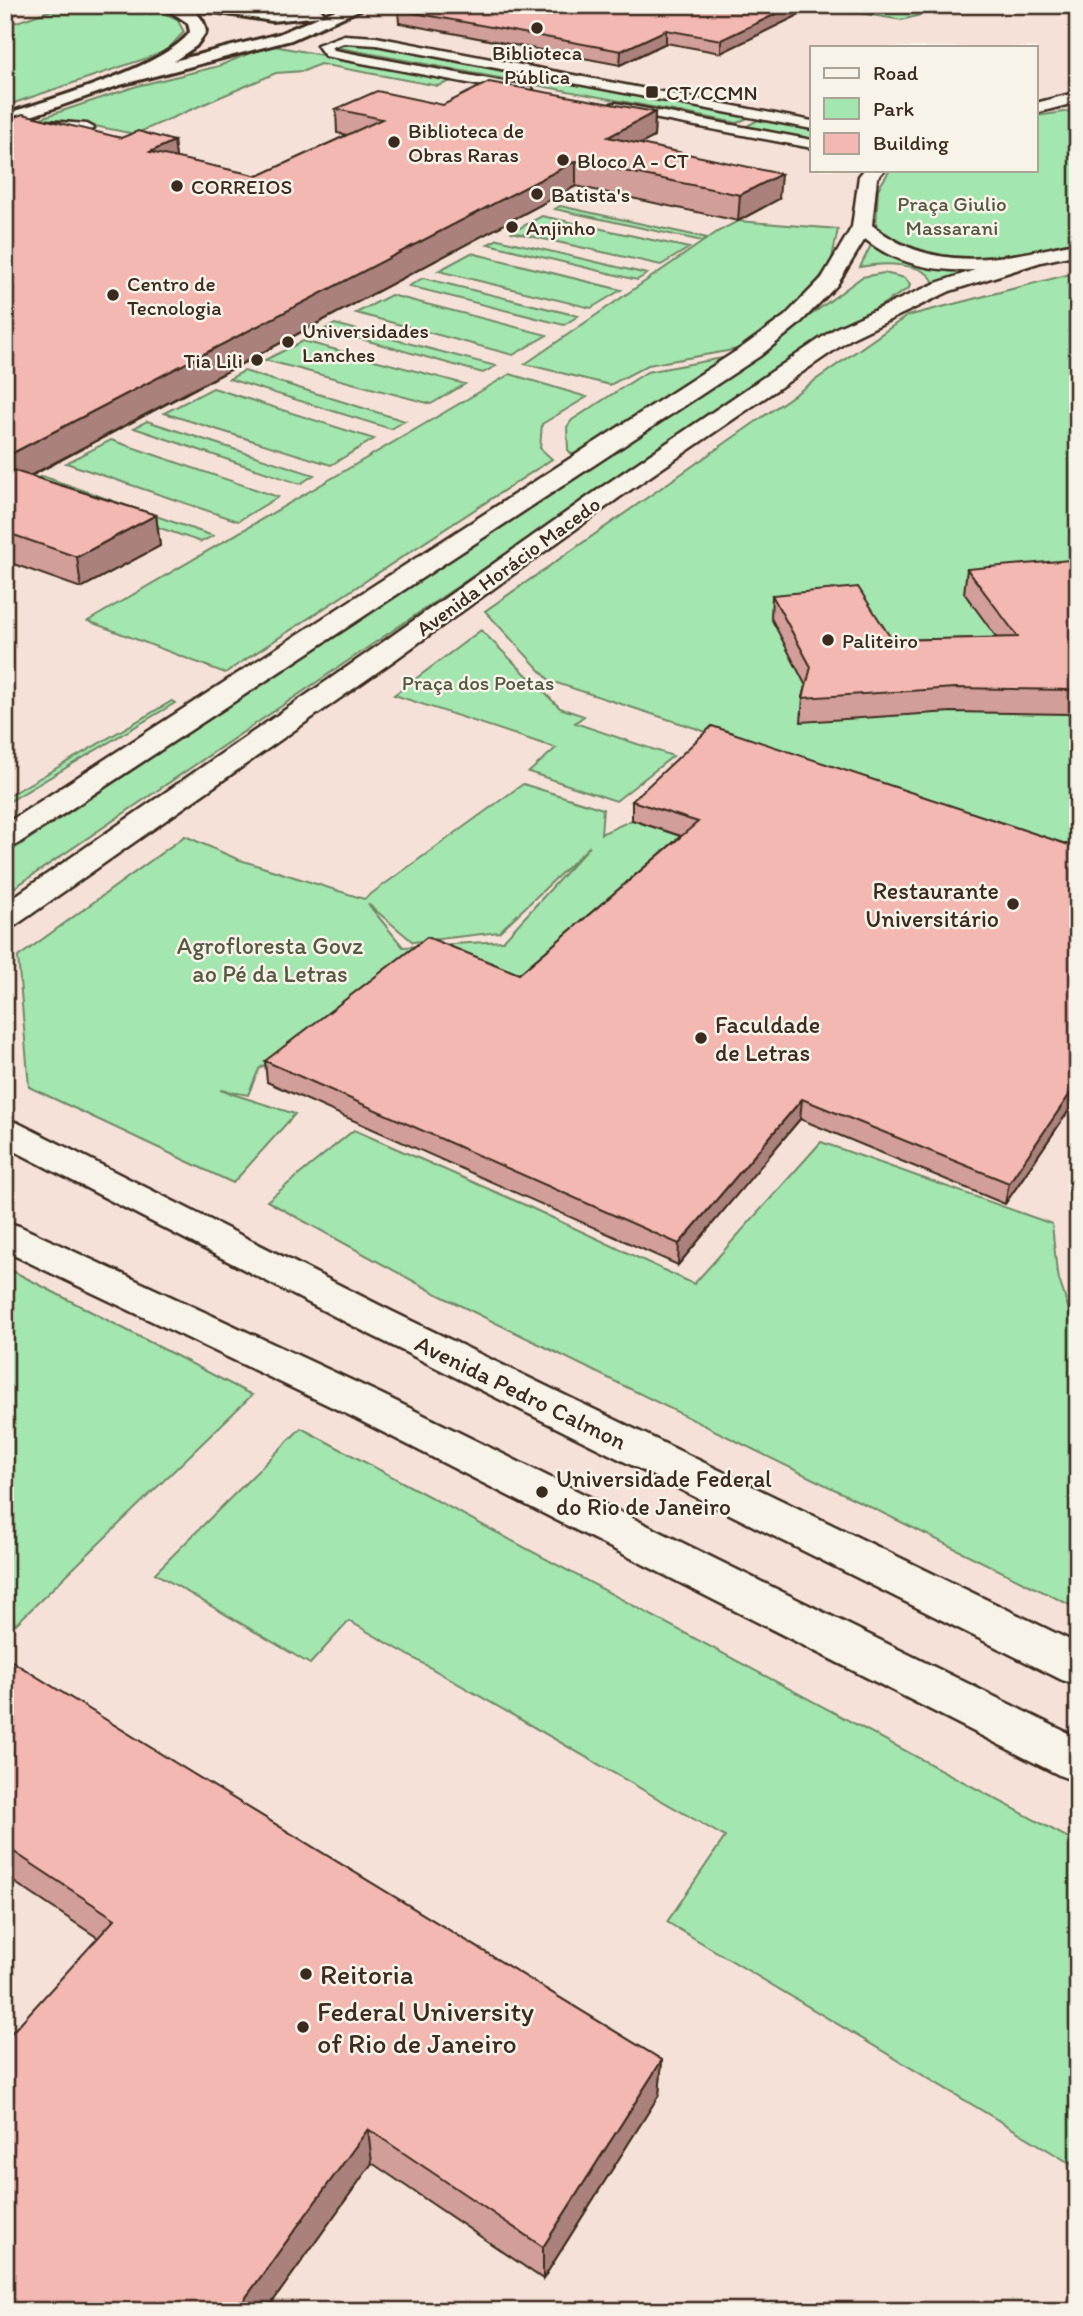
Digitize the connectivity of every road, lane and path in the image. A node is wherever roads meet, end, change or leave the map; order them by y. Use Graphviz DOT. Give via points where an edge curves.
graph roads {
  1 [pos="169,5"];
  2 [pos="200,5"];
  3 [pos="355,5"];
  4 [pos="362,5"];
  5 [pos="112,82"];
  6 [pos="546,94"];
  7 [pos="1078,97"];
  8 [pos="1057,102"];
  9 [pos="1078,102"];
  10 [pos="598,104"];
  11 [pos="1038,107"];
  12 [pos="5,120"];
  13 [pos="810,125"];
  14 [pos="87,128"];
  15 [pos="5,139"];
  16 [pos="810,144"];
  17 [pos="868,172"];
  18 [pos="862,227"];
  19 [pos="1078,248"];
  20 [pos="1034,258"];
  21 [pos="886,267"];
  22 [pos="861,270"];
  23 [pos="830,281"];
  24 [pos="903,304"];
  25 [pos="5,838"];
  26 [pos="5,918"];
  27 [pos="5,1131"];
  28 [pos="5,1235"];
  29 [pos="1078,1666"];
  30 [pos="1078,1761"];
  1 -- 5 [label="highway" via="195,21 197,38 178,53"];
  2 -- 3 [label="highway" via="272,16"];
  4 -- 5 [label="highway" via="285,37"];
  5 -- 12 [label="highway"];
  6 -- 13 [label="street" via="330,53 323,46 344,39 376,41"];
  7 -- 8 [label="street"];
  8 -- 9 [label="street"];
  8 -- 11 [label="street"];
  10 -- 16 [label="street"];
  14 -- 15 [label="street" via="46,125"];
  17 -- 18 [label="street"];
  18 -- 20 [label="street" via="886,248 929,261 989,264"];
  18 -- 23 [label="street, Avenida Horácio Macedo"];
  19 -- 20 [label="street"];
  20 -- 24 [label="street, Avenida Horácio Macedo"];
  21 -- 24 [label="street" via="911,273 921,282"];
  22 -- 23 [label="street"];
  23 -- 25 [label="street, Avenida Horácio Macedo" via="792,320 752,351"];
  24 -- 26 [label="street, Avenida Horácio Macedo" via="799,362"];
  27 -- 29 [label="street, Avenida Pedro Calmon" via="377,1321"];
  28 -- 30 [label="street" via="366,1405"];
}
